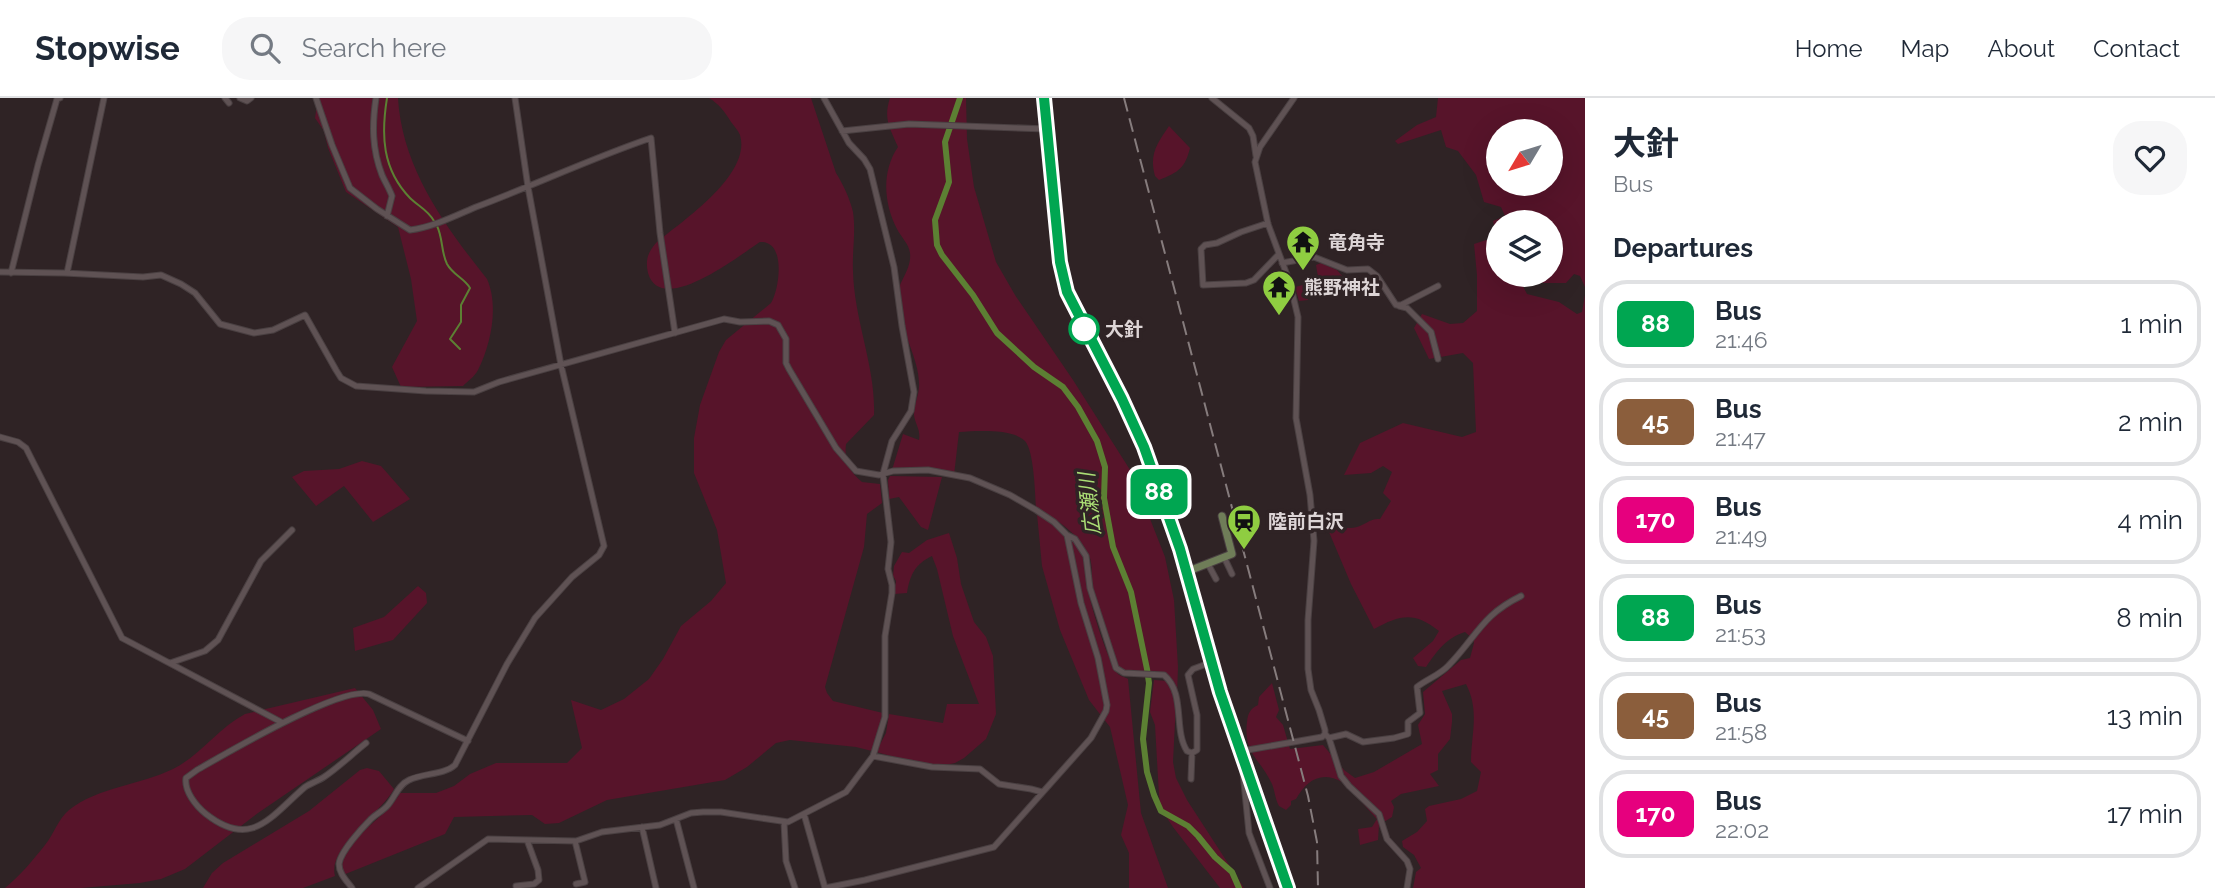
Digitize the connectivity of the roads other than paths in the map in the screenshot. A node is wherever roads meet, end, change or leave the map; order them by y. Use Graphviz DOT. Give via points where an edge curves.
graph roads {
  1 [pos="60,98"];
  2 [pos="104,98"];
  3 [pos="240,98"];
  4 [pos="251,98"];
  5 [pos="316,98"];
  6 [pos="376,98"];
  7 [pos="824,98"];
  8 [pos="1044,98"];
  9 [pos="1212,98"];
  10 [pos="1294,98"];
  11 [pos="516,99"];
  12 [pos="1047,129"];
  13 [pos="842,131"];
  14 [pos="1256,156"];
  15 [pos="528,187"];
  16 [pos="387,216"];
  17 [pos="1268,223"];
  18 [pos="1279,254"];
  19 [pos="1282,263"];
  20 [pos="0,272"];
  21 [pos="11,273"];
  22 [pos="67,273"];
  23 [pos="1438,286"];
  24 [pos="1396,305"];
  25 [pos="675,333"];
  26 [pos="1438,359"];
  27 [pos="561,365"];
  28 [pos="0,437"];
  29 [pos="883,474"];
  30 [pos="1222,516"];
  31 [pos="292,530"];
  32 [pos="1067,535"];
  33 [pos="1224,557"];
  34 [pos="1208,564"];
  35 [pos="1186,572"];
  36 [pos="1232,575"];
  37 [pos="1216,579"];
  38 [pos="1521,596"];
  39 [pos="1212,662"];
  40 [pos="170,663"];
  41 [pos="281,722"];
  42 [pos="1327,736"];
  43 [pos="468,741"];
  44 [pos="366,743"];
  45 [pos="1241,751"];
  46 [pos="1192,753"];
  47 [pos="873,756"];
  48 [pos="1245,762"];
  49 [pos="1191,779"];
  50 [pos="1042,792"];
  51 [pos="804,814"];
  52 [pos="676,819"];
  53 [pos="784,822"];
  54 [pos="642,827"];
  55 [pos="527,840"];
  56 [pos="575,841"];
  57 [pos="576,884"];
  58 [pos="516,886"];
  59 [pos="843,886"];
  60 [pos="352,888"];
  61 [pos="418,888"];
  62 [pos="656,888"];
  63 [pos="694,888"];
  64 [pos="795,888"];
  65 [pos="825,888"];
  66 [pos="1270,888"];
  67 [pos="1288,888"];
  68 [pos="1407,888"];
  1 -- 21 [label="street"];
  2 -- 22 [label="street"];
  3 -- 4 [label="street"];
  5 -- 16 [label="street" via="348,185"];
  6 -- 16 [label="street" via="372,131 383,178 392,195"];
  7 -- 13 [label="street"];
  8 -- 12 [label="highway"];
  9 -- 14 [label="street" via="1249,128"];
  10 -- 14 [label="street"];
  11 -- 15 [label="street"];
  12 -- 13 [label="street" via="912,124"];
  12 -- 35 [label="highway" via="1067,292 1135,426"];
  13 -- 29 [label="street" via="870,169 896,276 914,392 911,411 892,440"];
  14 -- 17 [label="street"];
  15 -- 16 [label="street" via="414,230"];
  15 -- 25 [label="street" via="651,138"];
  15 -- 27 [label="street"];
  17 -- 18 [label="street"];
  17 -- 18 [label="street" via="1205,245 1201,249 1203,285 1254,280"];
  18 -- 19 [label="street"];
  19 -- 24 [label="street" via="1314,257 1347,270 1368,269"];
  19 -- 42 [label="street" via="1298,317 1296,418 1314,542 1308,669"];
  20 -- 21 [label="street"];
  21 -- 22 [label="street"];
  22 -- 27 [label="street" via="167,277 195,293 220,324 254,334 305,315 335,370 356,386 474,392"];
  23 -- 24 [label="street"];
  24 -- 26 [label="street" via="1407,308 1431,332"];
  25 -- 27 [label="street"];
  25 -- 29 [label="street" via="724,319 778,325 786,339 786,363 836,448 856,471"];
  27 -- 43 [label="street" via="604,546 535,618"];
  28 -- 40 [label="street" via="26,449 122,638"];
  29 -- 32 [label="street" via="928,470 970,478 1036,510"];
  29 -- 47 [label="street" via="892,593 885,636 885,717"];
  30 -- 33 [label="main road" via="1232,554"];
  31 -- 40 [label="street" via="261,561 218,640 205,651"];
  32 -- 46 [label="street" via="1083,550 1090,588 1117,670 1164,675 1177,702 1183,743"];
  32 -- 50 [label="street" via="1107,707 1091,738"];
  33 -- 34 [label="main road"];
  33 -- 36 [label="street"];
  34 -- 35 [label="main road"];
  34 -- 37 [label="street"];
  35 -- 39 [label="highway"];
  38 -- 42 [label="street" via="1492,613 1447,668 1417,687 1420,713 1408,722 1408,734 1363,742 1346,734"];
  39 -- 45 [label="highway"];
  39 -- 46 [label="street" via="1188,676 1197,715 1198,742"];
  40 -- 41 [label="street"];
  41 -- 43 [label="street" via="366,692"];
  41 -- 44 [label="street" via="186,778 189,793 213,820 228,828 258,828"];
  42 -- 45 [label="street"];
  42 -- 68 [label="street" via="1341,776 1379,814 1387,839 1408,862"];
  43 -- 60 [label="street" via="453,768 405,782 349,846 339,866"];
  45 -- 48 [label="highway"];
  46 -- 49 [label="street"];
  47 -- 50 [label="street" via="980,769 999,784"];
  47 -- 51 [label="street" via="846,792"];
  48 -- 66 [label="street" via="1241,763 1247,825"];
  48 -- 67 [label="highway"];
  50 -- 59 [label="street" via="994,847"];
  51 -- 53 [label="street"];
  51 -- 65 [label="street"];
  52 -- 53 [label="street" via="691,813 721,812"];
  52 -- 54 [label="street"];
  52 -- 63 [label="street"];
  53 -- 64 [label="street" via="786,861"];
  54 -- 56 [label="street"];
  54 -- 62 [label="street"];
  55 -- 56 [label="street"];
  55 -- 58 [label="street" via="539,880"];
  55 -- 61 [label="street" via="482,841"];
  56 -- 57 [label="street" via="585,882"];
  59 -- 65 [label="street"];
}
